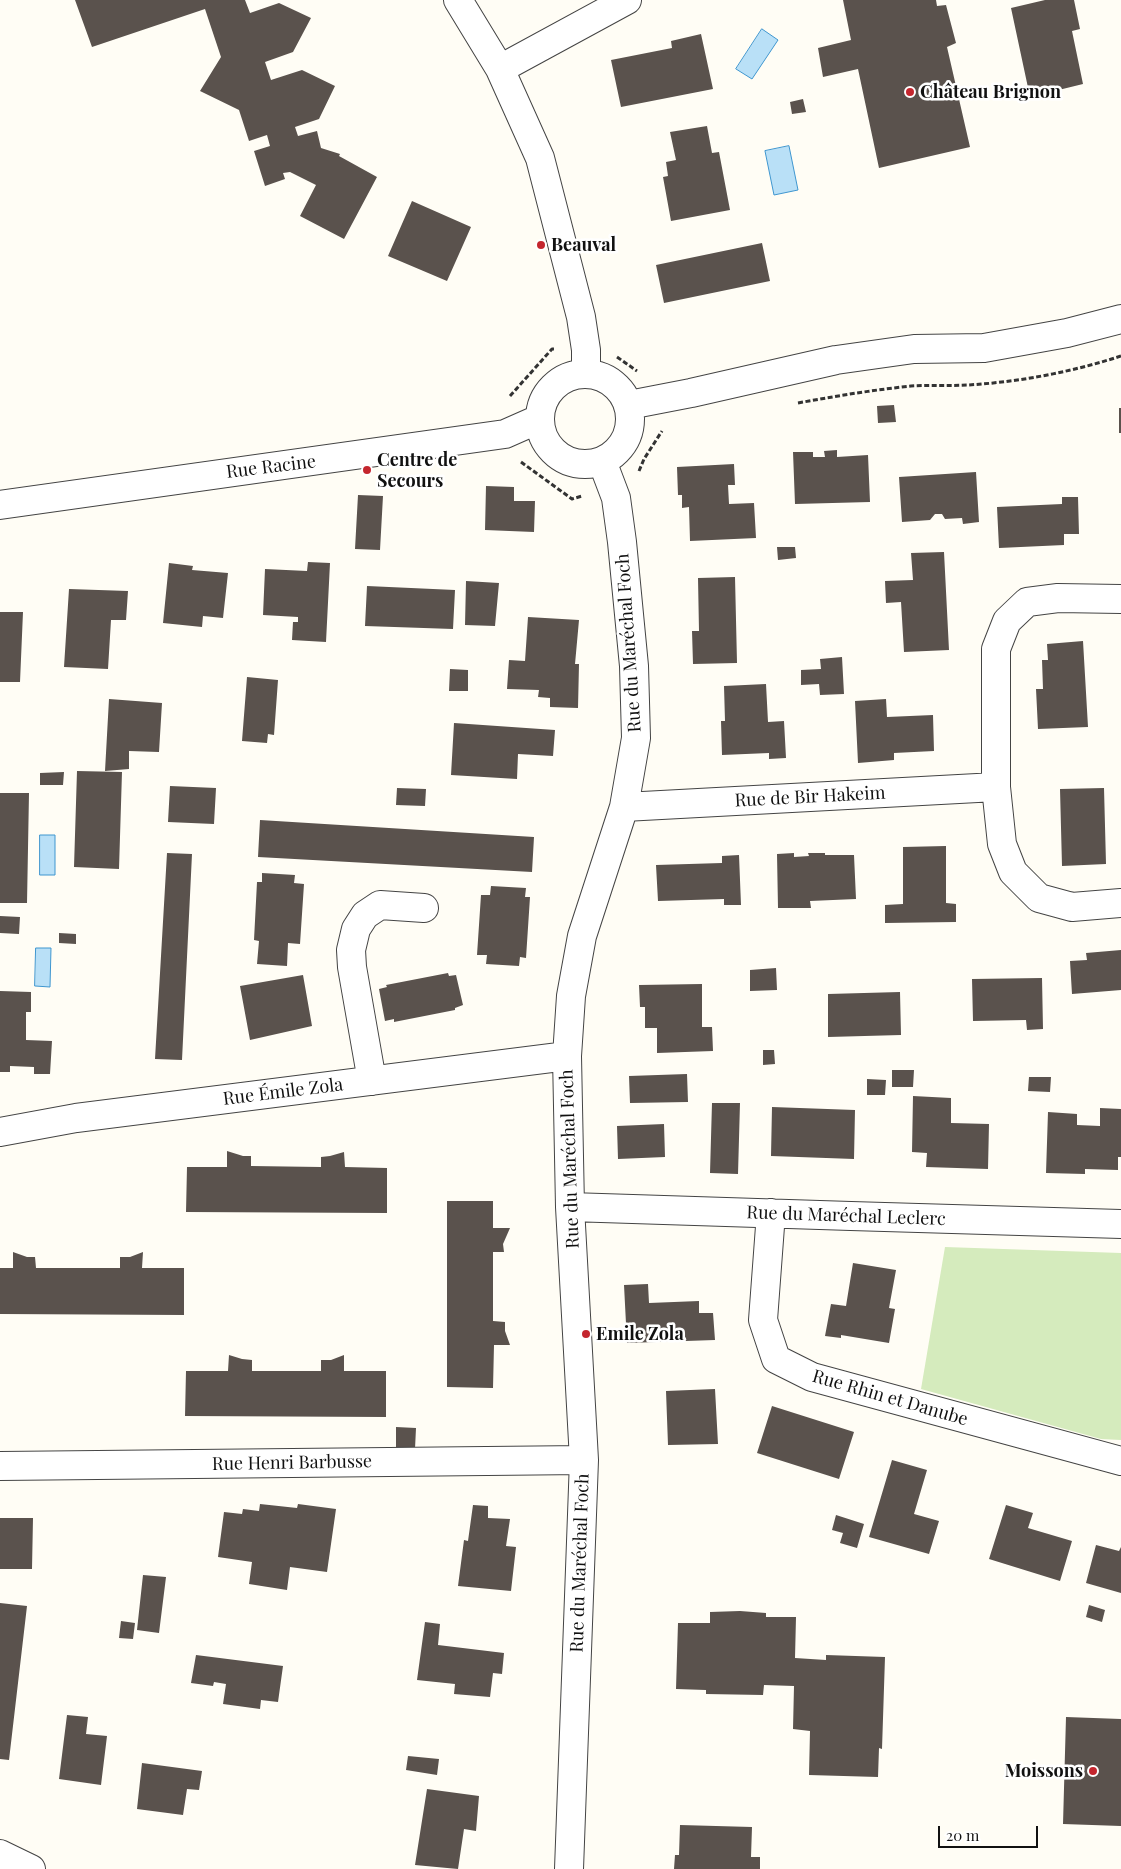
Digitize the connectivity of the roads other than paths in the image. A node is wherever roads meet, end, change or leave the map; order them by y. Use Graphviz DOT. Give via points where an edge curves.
graph roads {
  1 [pos="458,0"];
  2 [pos="626,0"];
  3 [pos="500,69"];
  4 [pos="1121,319"];
  5 [pos="586,374"];
  6 [pos="628,405"];
  7 [pos="539,419"];
  8 [pos="602,461"];
  9 [pos="0,505"];
  10 [pos="1121,599"];
  11 [pos="996,788"];
  12 [pos="624,807"];
  13 [pos="1121,903"];
  14 [pos="424,908"];
  15 [pos="567,1056"];
  16 [pos="372,1081"];
  17 [pos="0,1132"];
  18 [pos="570,1207"];
  19 [pos="771,1213"];
  20 [pos="1121,1224"];
  21 [pos="584,1460"];
  22 [pos="1121,1461"];
  23 [pos="0,1466"];
  24 [pos="0,1854"];
  25 [pos="31,1869"];
  26 [pos="569,1869"];
  1 -- 3 [label="street"];
  2 -- 3 [label="street"];
  3 -- 5 [label="street" via="540,158 581,317"];
  4 -- 6 [label="street" via="1067,333 984,348 914,349 836,360"];
  5 -- 6 [label="street" via="613,382"];
  5 -- 7 [label="street" via="572,375 559,382 545,398"];
  6 -- 8 [label="street" via="630,425 623,444"];
  7 -- 8 [label="street" via="542,434 560,457 573,463"];
  7 -- 9 [label="street, Rue Racine" via="505,434"];
  8 -- 12 [label="street, Rue du Maréchal Foch" via="616,498 634,666 636,738"];
  10 -- 11 [label="street" via="1058,598 1027,602 1007,620 996,649"];
  11 -- 12 [label="street, Rue de Bir Hakeim"];
  11 -- 13 [label="street" via="1002,844 1013,872 1039,898 1072,908"];
  12 -- 15 [label="street, Rue du Maréchal Foch" via="582,936 571,996"];
  14 -- 16 [label="street" via="380,905 365,915 356,929 352,967"];
  15 -- 16 [label="street, Rue Émile Zola"];
  15 -- 18 [label="street, Rue du Maréchal Foch"];
  16 -- 17 [label="street, Rue Émile Zola" via="76,1118"];
  18 -- 19 [label="street, Rue du Maréchal Leclerc"];
  18 -- 21 [label="street, Rue du Maréchal Foch"];
  19 -- 20 [label="street, Rue du Maréchal Leclerc"];
  19 -- 22 [label="street, Rue Rhin et Danube" via="763,1320 776,1359 812,1377"];
  21 -- 23 [label="street, Rue Henri Barbusse"];
  21 -- 26 [label="street, Rue du Maréchal Foch"];
  24 -- 25 [label="street"];
}
